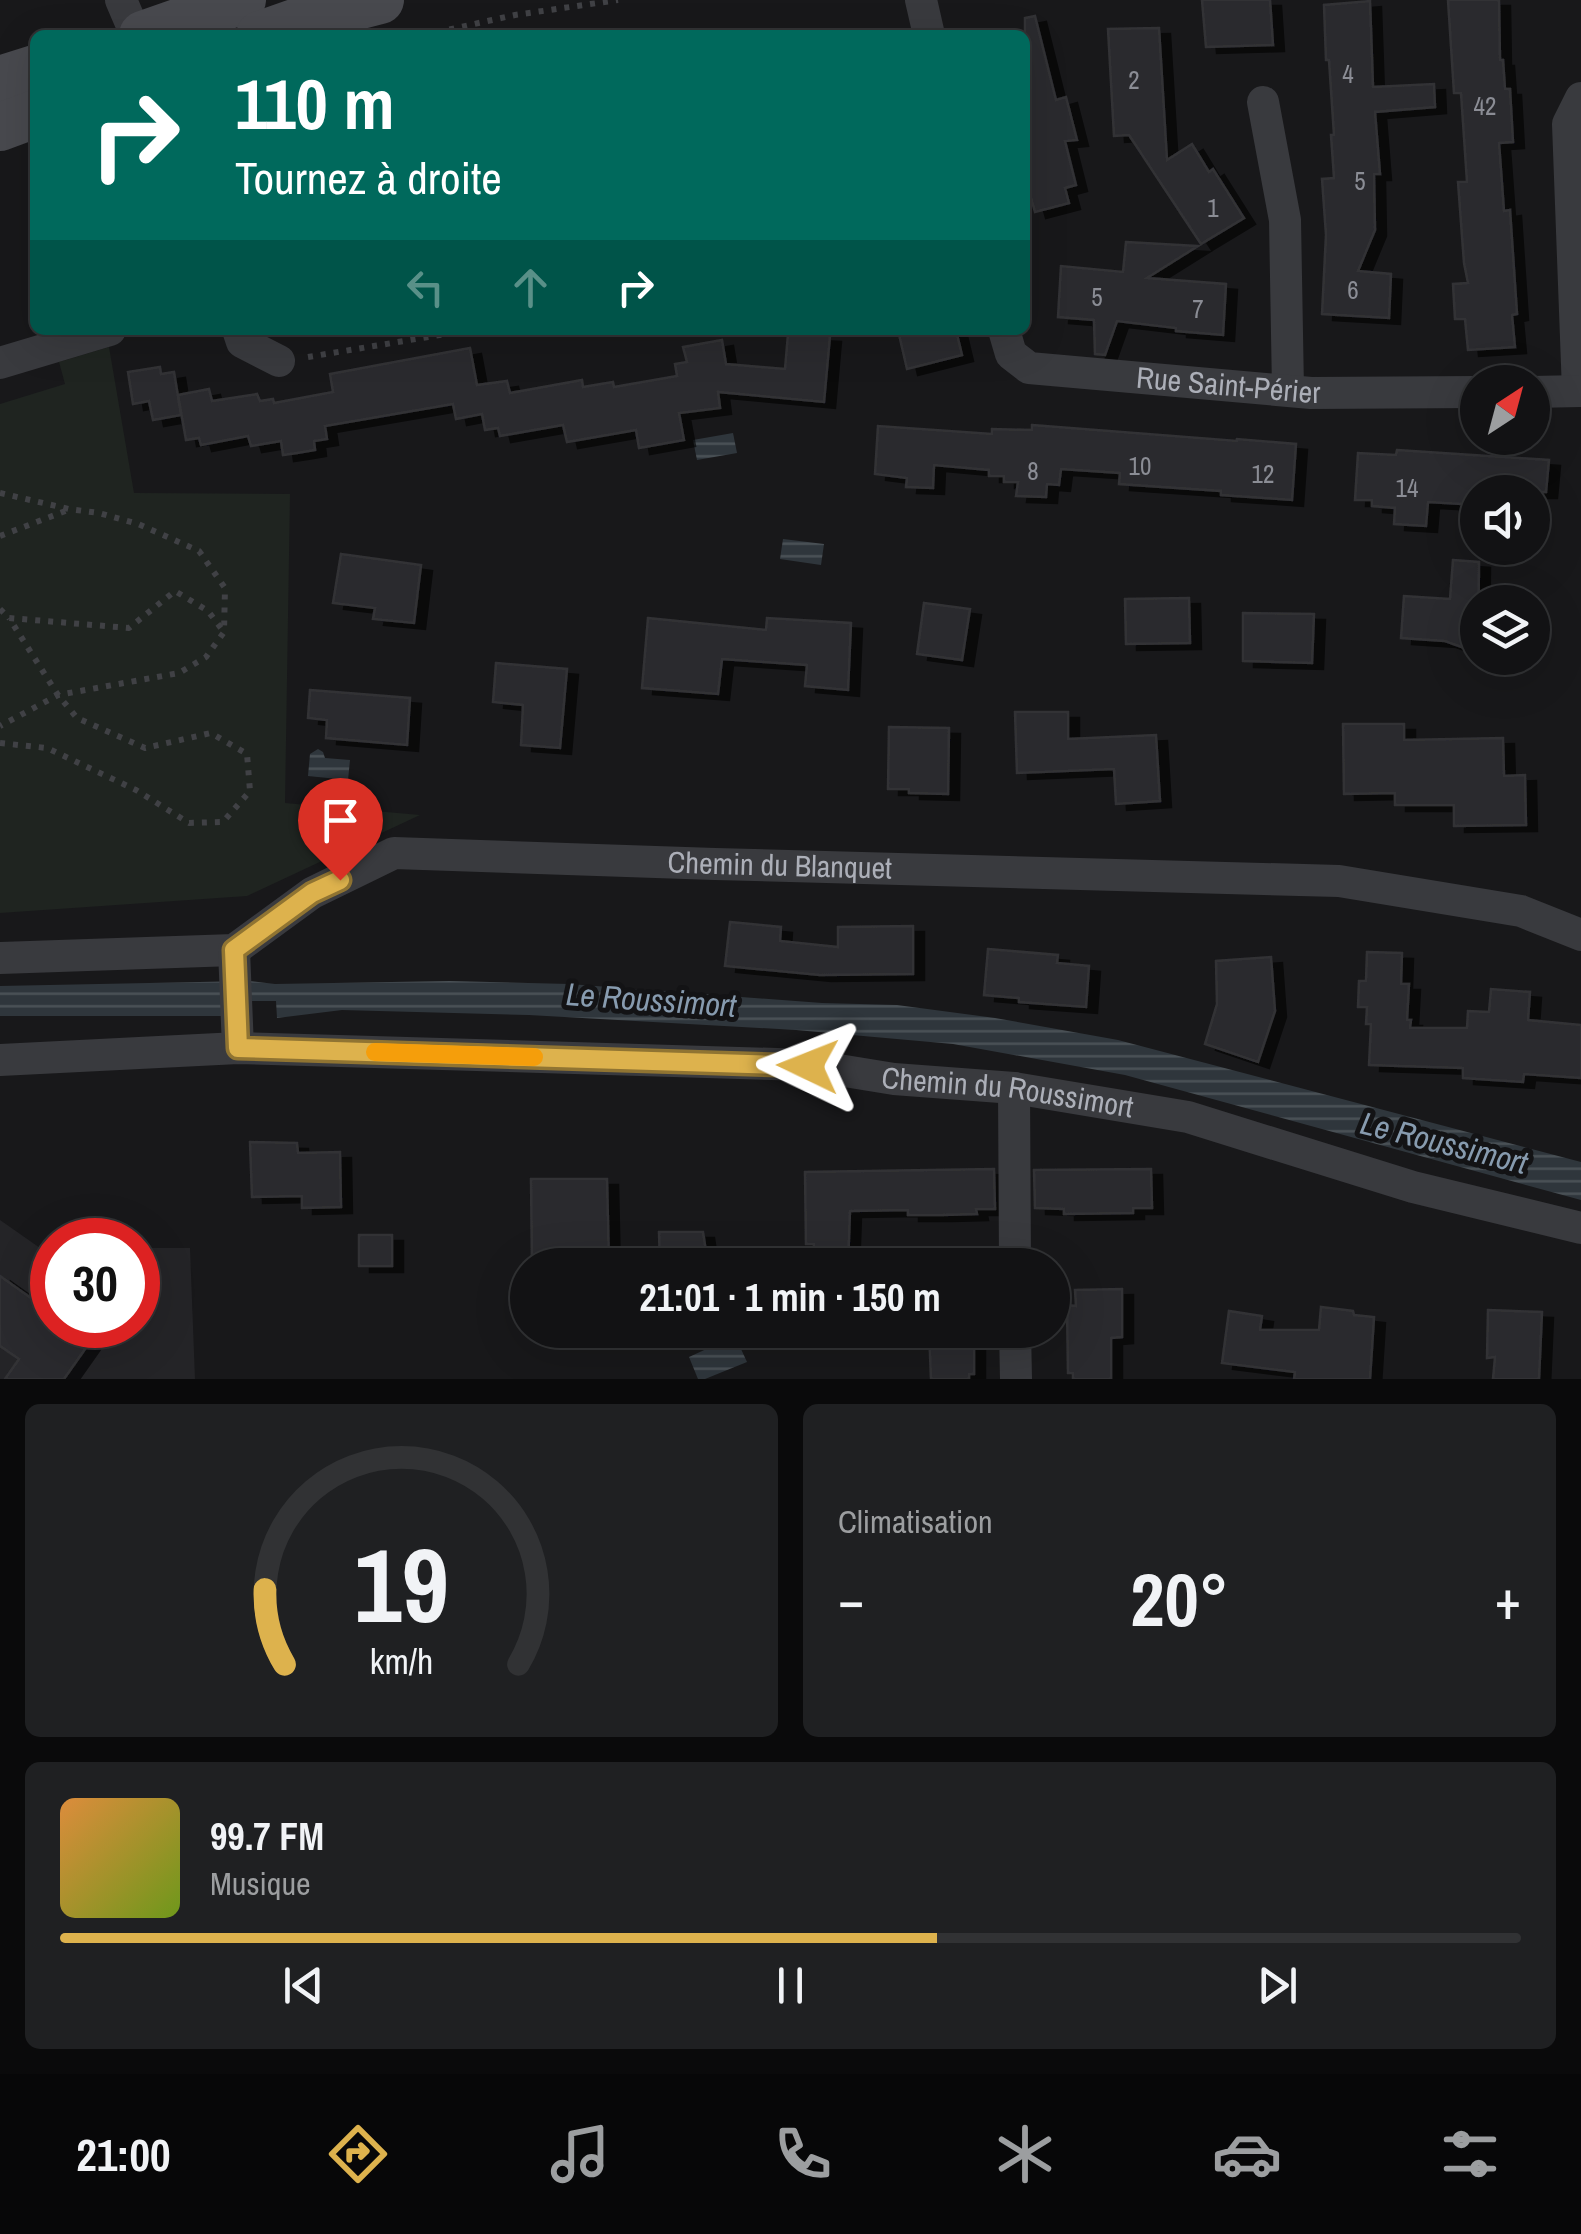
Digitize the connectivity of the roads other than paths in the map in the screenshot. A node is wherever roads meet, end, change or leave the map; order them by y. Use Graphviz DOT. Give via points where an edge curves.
graph roads {
  1 [pos="121,0"];
  2 [pos="242,0"];
  3 [pos="380,0"];
  4 [pos="921,0"];
  5 [pos="134,30"];
  6 [pos="158,30"];
  7 [pos="274,30"];
  8 [pos="928,30"];
  9 [pos="30,71"];
  10 [pos="0,80"];
  11 [pos="1581,98"];
  12 [pos="1263,102"];
  13 [pos="30,116"];
  14 [pos="0,127"];
  15 [pos="93,335"];
  16 [pos="240,335"];
  17 [pos="1005,335"];
  18 [pos="279,361"];
  19 [pos="0,363"];
  20 [pos="1288,390"];
  21 [pos="1580,391"];
  22 [pos="1460,392"];
  23 [pos="1550,392"];
  24 [pos="1581,935"];
  25 [pos="234,950"];
  26 [pos="0,958"];
  27 [pos="238,1048"];
  28 [pos="0,1060"];
  29 [pos="1014,1088"];
  30 [pos="1581,1228"];
  31 [pos="1015,1248"];
  32 [pos="1015,1348"];
  33 [pos="1016,1379"];
  1 -- 5 [label="street"];
  2 -- 6 [label="main road"];
  3 -- 7 [label="main road"];
  4 -- 8 [label="street"];
  9 -- 10 [label="main road"];
  11 -- 21 [label="street" via="1568,124"];
  12 -- 20 [label="street" via="1285,220"];
  13 -- 14 [label="main road"];
  15 -- 19 [label="street"];
  16 -- 18 [label="street"];
  17 -- 20 [label="street, Rue Saint-Périer" via="1011,354 1029,368"];
  20 -- 22 [label="street, Rue Saint-Périer"];
  21 -- 23 [label="street"];
  24 -- 25 [label="street, Chemin du Blanquet" via="1520,911 1339,881 394,853 312,893"];
  25 -- 26 [label="street"];
  25 -- 27 [label="street, bridge"];
  27 -- 28 [label="street, Chemin du Roussimort"];
  27 -- 29 [label="street, Chemin du Roussimort" via="808,1066"];
  29 -- 30 [label="street, Chemin du Roussimort" via="1188,1118 1413,1188"];
  29 -- 31 [label="street"];
  32 -- 33 [label="street"];
}
